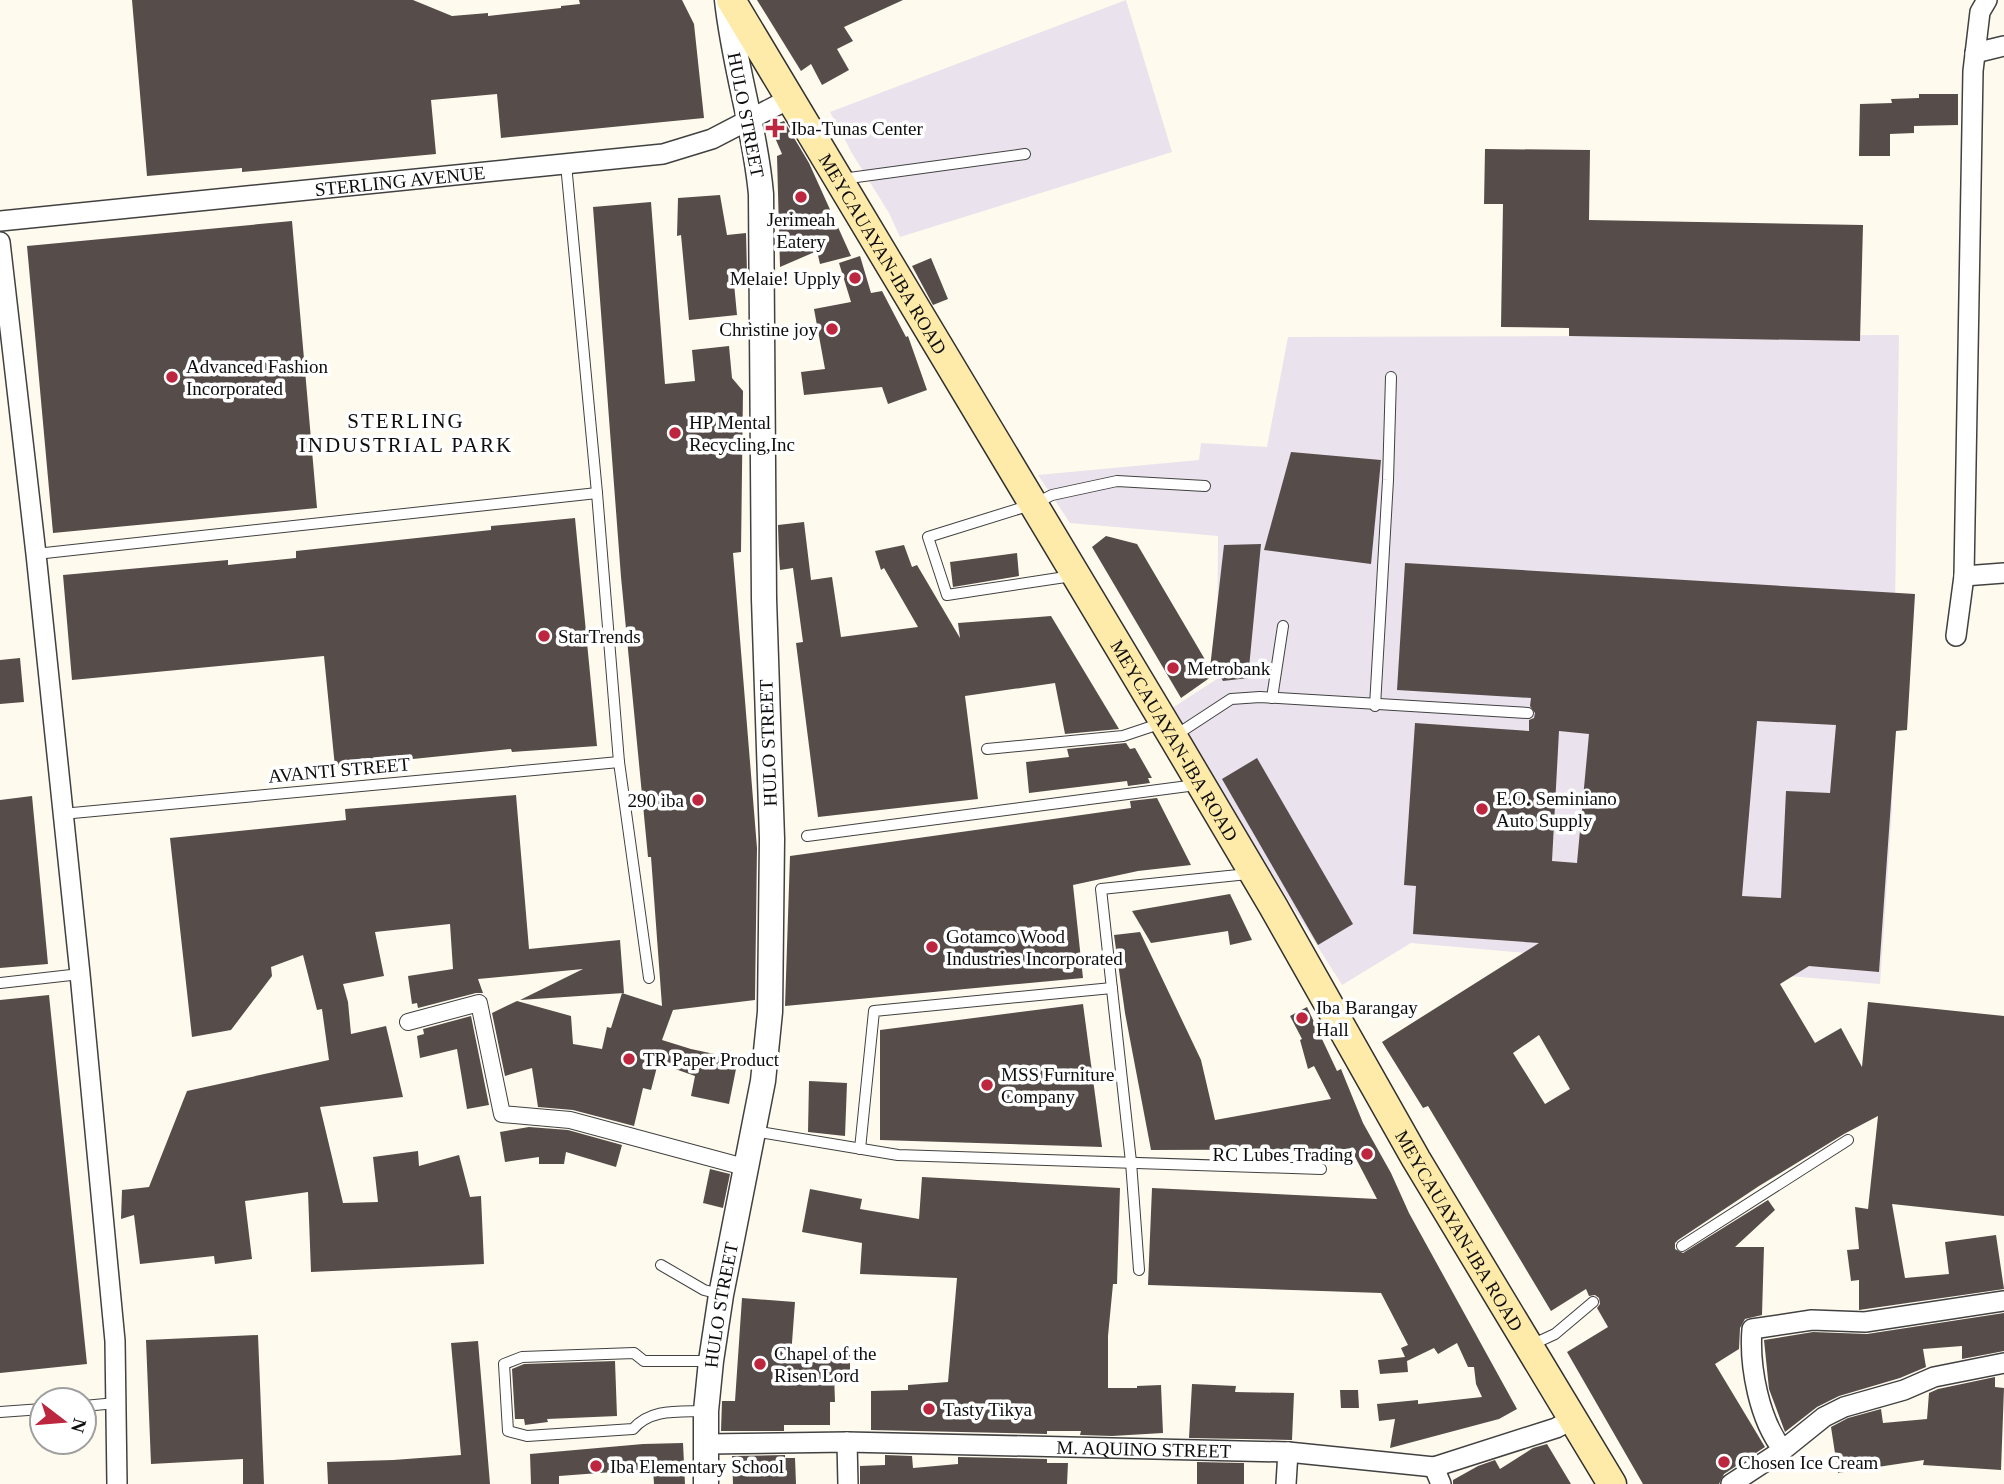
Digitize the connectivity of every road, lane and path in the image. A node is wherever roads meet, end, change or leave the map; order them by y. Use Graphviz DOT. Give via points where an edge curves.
graph roads {
  1 [pos="729,0"];
  2 [pos="1987,0"];
  3 [pos="2004,46"];
  4 [pos="1975,53"];
  5 [pos="789,99"];
  6 [pos="751,120"];
  7 [pos="1025,154"];
  8 [pos="566,164"];
  9 [pos="838,180"];
  10 [pos="0,220"];
  11 [pos="0,242"];
  12 [pos="1391,377"];
  13 [pos="1205,486"];
  14 [pos="597,493"];
  15 [pos="1034,504"];
  16 [pos="36,554"];
  17 [pos="2004,573"];
  18 [pos="1076,575"];
  19 [pos="1964,576"];
  20 [pos="1283,626"];
  21 [pos="1956,636"];
  22 [pos="1272,698"];
  23 [pos="1375,706"];
  24 [pos="1528,713"];
  25 [pos="1168,730"];
  26 [pos="987,749"];
  27 [pos="619,762"];
  28 [pos="1200,784"];
  29 [pos="62,814"];
  30 [pos="807,836"];
  31 [pos="1254,874"];
  32 [pos="80,974"];
  33 [pos="649,978"];
  34 [pos="0,983"];
  35 [pos="1112,988"];
  36 [pos="408,1022"];
  37 [pos="754,1131"];
  38 [pos="1849,1140"];
  39 [pos="860,1149"];
  40 [pos="1131,1162"];
  41 [pos="748,1168"];
  42 [pos="1321,1169"];
  43 [pos="1682,1246"];
  44 [pos="661,1265"];
  45 [pos="1139,1270"];
  46 [pos="721,1294"];
  47 [pos="2004,1301"];
  48 [pos="1593,1302"];
  49 [pos="1529,1346"];
  50 [pos="710,1361"];
  51 [pos="2004,1363"];
  52 [pos="117,1403"];
  53 [pos="98,1405"];
  54 [pos="28,1410"];
  55 [pos="706,1411"];
  56 [pos="0,1412"];
  57 [pos="1573,1419"];
  58 [pos="847,1442"];
  59 [pos="706,1444"];
  60 [pos="1783,1450"];
  61 [pos="1288,1452"];
  62 [pos="1438,1476"];
  63 [pos="117,1484"];
  64 [pos="706,1484"];
  65 [pos="848,1484"];
  66 [pos="1286,1484"];
  67 [pos="1612,1484"];
  68 [pos="1731,1484"];
  1 -- 5 [label="main road, MEYCAUAYAN-IBA ROAD"];
  1 -- 6 [label="street, HULO STREET" via="735,57"];
  2 -- 4 [label="street" via="1980,12"];
  3 -- 4 [label="street"];
  4 -- 19 [label="street"];
  5 -- 6 [label="street, STERLING AVENUE"];
  5 -- 9 [label="main road, MEYCAUAYAN-IBA ROAD"];
  6 -- 8 [label="street, STERLING AVENUE" via="712,139 663,154"];
  6 -- 37 [label="street, HULO STREET" via="763,241 764,599 772,839 770,1012"];
  7 -- 9 [label="lane"];
  8 -- 10 [label="street, STERLING AVENUE"];
  8 -- 14 [label="lane"];
  9 -- 15 [label="main road, MEYCAUAYAN-IBA ROAD"];
  11 -- 16 [label="street"];
  12 -- 23 [label="lane"];
  13 -- 15 [label="lane" via="1117,481 1052,495"];
  14 -- 16 [label="lane"];
  14 -- 27 [label="lane"];
  15 -- 18 [label="main road, MEYCAUAYAN-IBA ROAD"];
  15 -- 18 [label="lane" via="928,537 947,595"];
  16 -- 29 [label="street"];
  17 -- 19 [label="street"];
  18 -- 25 [label="main road, MEYCAUAYAN-IBA ROAD"];
  19 -- 21 [label="street"];
  20 -- 22 [label="lane"];
  22 -- 23 [label="lane"];
  22 -- 25 [label="lane" via="1231,699"];
  23 -- 24 [label="lane"];
  25 -- 26 [label="lane"];
  25 -- 28 [label="main road, MEYCAUAYAN-IBA ROAD"];
  27 -- 29 [label="lane, AVANTI STREET"];
  27 -- 33 [label="lane"];
  28 -- 30 [label="lane"];
  28 -- 31 [label="main road, MEYCAUAYAN-IBA ROAD"];
  29 -- 32 [label="street"];
  31 -- 35 [label="lane" via="1101,889"];
  31 -- 49 [label="main road, MEYCAUAYAN-IBA ROAD"];
  32 -- 34 [label="lane"];
  32 -- 52 [label="street"];
  35 -- 39 [label="lane" via="874,1011"];
  35 -- 40 [label="lane"];
  36 -- 41 [label="street" via="479,1003 502,1114 570,1120"];
  37 -- 39 [label="lane"];
  37 -- 41 [label="street, HULO STREET"];
  38 -- 43 [label="lane"];
  39 -- 40 [label="lane" via="898,1155"];
  40 -- 42 [label="lane"];
  40 -- 45 [label="lane"];
  41 -- 46 [label="street, HULO STREET"];
  44 -- 46 [label="lane" via="704,1290"];
  46 -- 50 [label="street, HULO STREET"];
  47 -- 60 [label="street" via="1865,1322 1812,1321 1752,1329 1762,1412"];
  48 -- 49 [label="lane" via="1555,1334"];
  49 -- 57 [label="main road, MEYCAUAYAN-IBA ROAD"];
  50 -- 55 [label="street, HULO STREET"];
  50 -- 55 [label="lane" via="644,1361 634,1353 522,1357 505,1364 508,1431 516,1435 633,1429 652,1414"];
  51 -- 60 [label="street" via="1934,1377 1844,1408 1824,1417"];
  52 -- 53 [label="lane"];
  52 -- 63 [label="street"];
  54 -- 56 [label="lane"];
  55 -- 59 [label="street, HULO STREET"];
  57 -- 62 [label="street, M. AQUINO STREET"];
  57 -- 67 [label="main road, MEYCAUAYAN-IBA ROAD"];
  58 -- 59 [label="street, M. AQUINO STREET"];
  58 -- 61 [label="street, M. AQUINO STREET"];
  58 -- 65 [label="street"];
  59 -- 64 [label="street, HULO STREET"];
  60 -- 68 [label="street"];
  61 -- 62 [label="street, M. AQUINO STREET"];
  61 -- 66 [label="street"];
}
